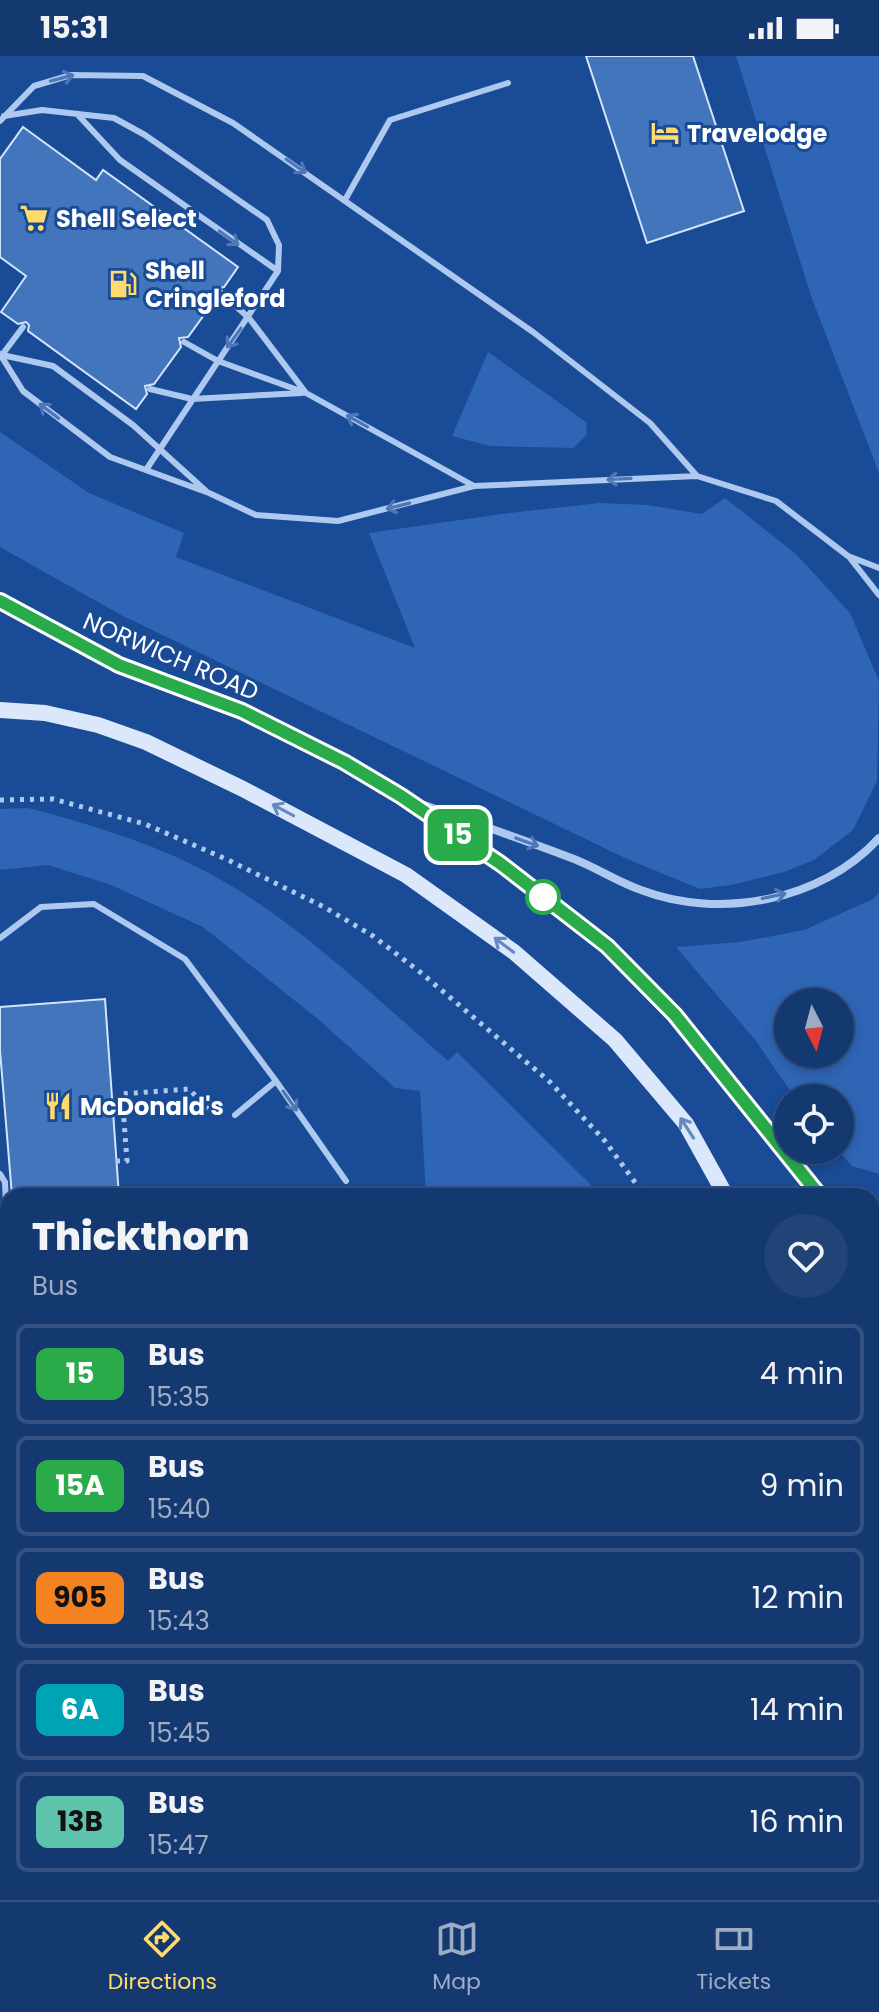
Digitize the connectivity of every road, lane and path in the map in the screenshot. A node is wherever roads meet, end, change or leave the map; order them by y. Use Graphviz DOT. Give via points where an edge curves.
graph roads {
  1 [pos="508,83"];
  2 [pos="77,114"];
  3 [pos="2,118"];
  4 [pos="345,200"];
  5 [pos="278,271"];
  6 [pos="220,292"];
  7 [pos="249,318"];
  8 [pos="23,327"];
  9 [pos="184,342"];
  10 [pos="1,354"];
  11 [pos="218,361"];
  12 [pos="150,389"];
  13 [pos="306,393"];
  14 [pos="192,399"];
  15 [pos="161,450"];
  16 [pos="146,470"];
  17 [pos="697,476"];
  18 [pos="474,486"];
  19 [pos="209,493"];
  20 [pos="848,556"];
  21 [pos="879,568"];
  22 [pos="879,595"];
  23 [pos="0,601"];
  24 [pos="0,710"];
  25 [pos="401,796"];
  26 [pos="0,800"];
  27 [pos="879,838"];
  28 [pos="0,938"];
  29 [pos="276,1081"];
  30 [pos="235,1115"];
  31 [pos="216,1118"];
  32 [pos="116,1161"];
  33 [pos="346,1181"];
  34 [pos="639,1188"];
  35 [pos="722,1188"];
  36 [pos="814,1188"];
  1 -- 4 [label="lane" via="390,120"];
  2 -- 3 [label="lane" via="42,110"];
  2 -- 5 [label="lane, one-way" via="120,160"];
  2 -- 5 [label="lane" via="114,118 145,135 267,220 279,245"];
  3 -- 4 [label="lane, one-way" via="34,86 71,75 143,76 233,123"];
  4 -- 17 [label="lane" via="639,414"];
  5 -- 7 [label="lane"];
  6 -- 7 [label="lane"];
  7 -- 11 [label="lane, one-way"];
  7 -- 13 [label="lane"];
  8 -- 10 [label="lane"];
  9 -- 11 [label="lane"];
  10 -- 15 [label="lane" via="53,366"];
  16 -- 10 [label="lane, one-way" via="110,457 23,391"];
  11 -- 13 [label="lane"];
  11 -- 14 [label="lane"];
  12 -- 14 [label="lane"];
  13 -- 14 [label="lane"];
  18 -- 13 [label="lane, one-way"];
  14 -- 15 [label="lane"];
  15 -- 16 [label="lane"];
  15 -- 19 [label="lane"];
  16 -- 19 [label="lane"];
  17 -- 18 [label="lane, one-way"];
  17 -- 20 [label="lane" via="776,501"];
  18 -- 19 [label="lane, one-way" via="338,521 256,515"];
  20 -- 21 [label="lane"];
  20 -- 22 [label="lane"];
  23 -- 25 [label="main road, NORWICH ROAD" via="119,665 242,711"];
  35 -- 24 [label="main road, one-way" via="686,1124 615,1040 514,952 406,875 146,742 45,713"];
  25 -- 27 [label="street, one-way" via="578,861 643,891 708,906 800,890 845,869"];
  25 -- 36 [label="main road, NORWICH ROAD" via="607,946 675,1015"];
  26 -- 34 [label="path" via="53,799 145,824 324,907 373,936 550,1082 605,1141"];
  28 -- 29 [label="lane" via="41,907 94,904 185,959"];
  29 -- 30 [label="lane"];
  29 -- 33 [label="lane, one-way"];
  31 -- 32 [label="path" via="189,1089 122,1094 127,1161"];
}
